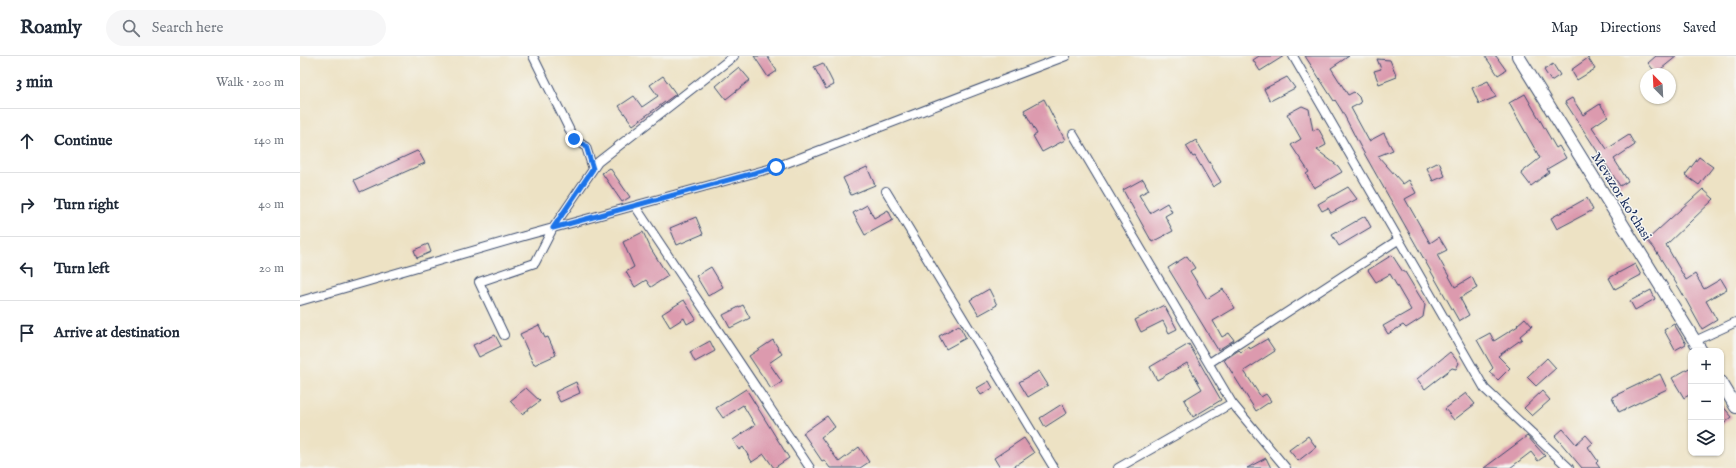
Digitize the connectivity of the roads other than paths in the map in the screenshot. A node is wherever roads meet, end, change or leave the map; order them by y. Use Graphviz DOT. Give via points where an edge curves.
graph roads {
  1 [pos="533,56"];
  2 [pos="734,56"];
  3 [pos="1066,56"];
  4 [pos="1293,56"];
  5 [pos="1518,56"];
  6 [pos="1073,134"];
  7 [pos="593,169"];
  8 [pos="886,191"];
  9 [pos="635,206"];
  10 [pos="553,228"];
  11 [pos="1398,240"];
  12 [pos="300,300"];
  13 [pos="1736,322"];
  14 [pos="504,335"];
  15 [pos="1698,346"];
  16 [pos="1208,363"];
  17 [pos="1722,384"];
  18 [pos="1232,403"];
  19 [pos="1736,407"];
  20 [pos="810,468"];
  21 [pos="1054,468"];
  22 [pos="1118,468"];
  23 [pos="1286,468"];
  24 [pos="1569,468"];
  1 -- 7 [label="street" via="574,139 586,146"];
  2 -- 7 [label="street" via="598,162"];
  3 -- 9 [label="street" via="776,167"];
  4 -- 11 [label="street"];
  5 -- 15 [label="street, Mevazor ko'chasi"];
  6 -- 16 [label="street"];
  7 -- 10 [label="street"];
  8 -- 21 [label="street"];
  9 -- 10 [label="street"];
  9 -- 20 [label="street"];
  10 -- 12 [label="street"];
  10 -- 14 [label="street" via="535,263 479,282"];
  11 -- 16 [label="street"];
  11 -- 24 [label="street" via="1485,389"];
  13 -- 15 [label="street"];
  16 -- 18 [label="street"];
  17 -- 19 [label="street"];
  18 -- 22 [label="street"];
  18 -- 23 [label="street"];
}
